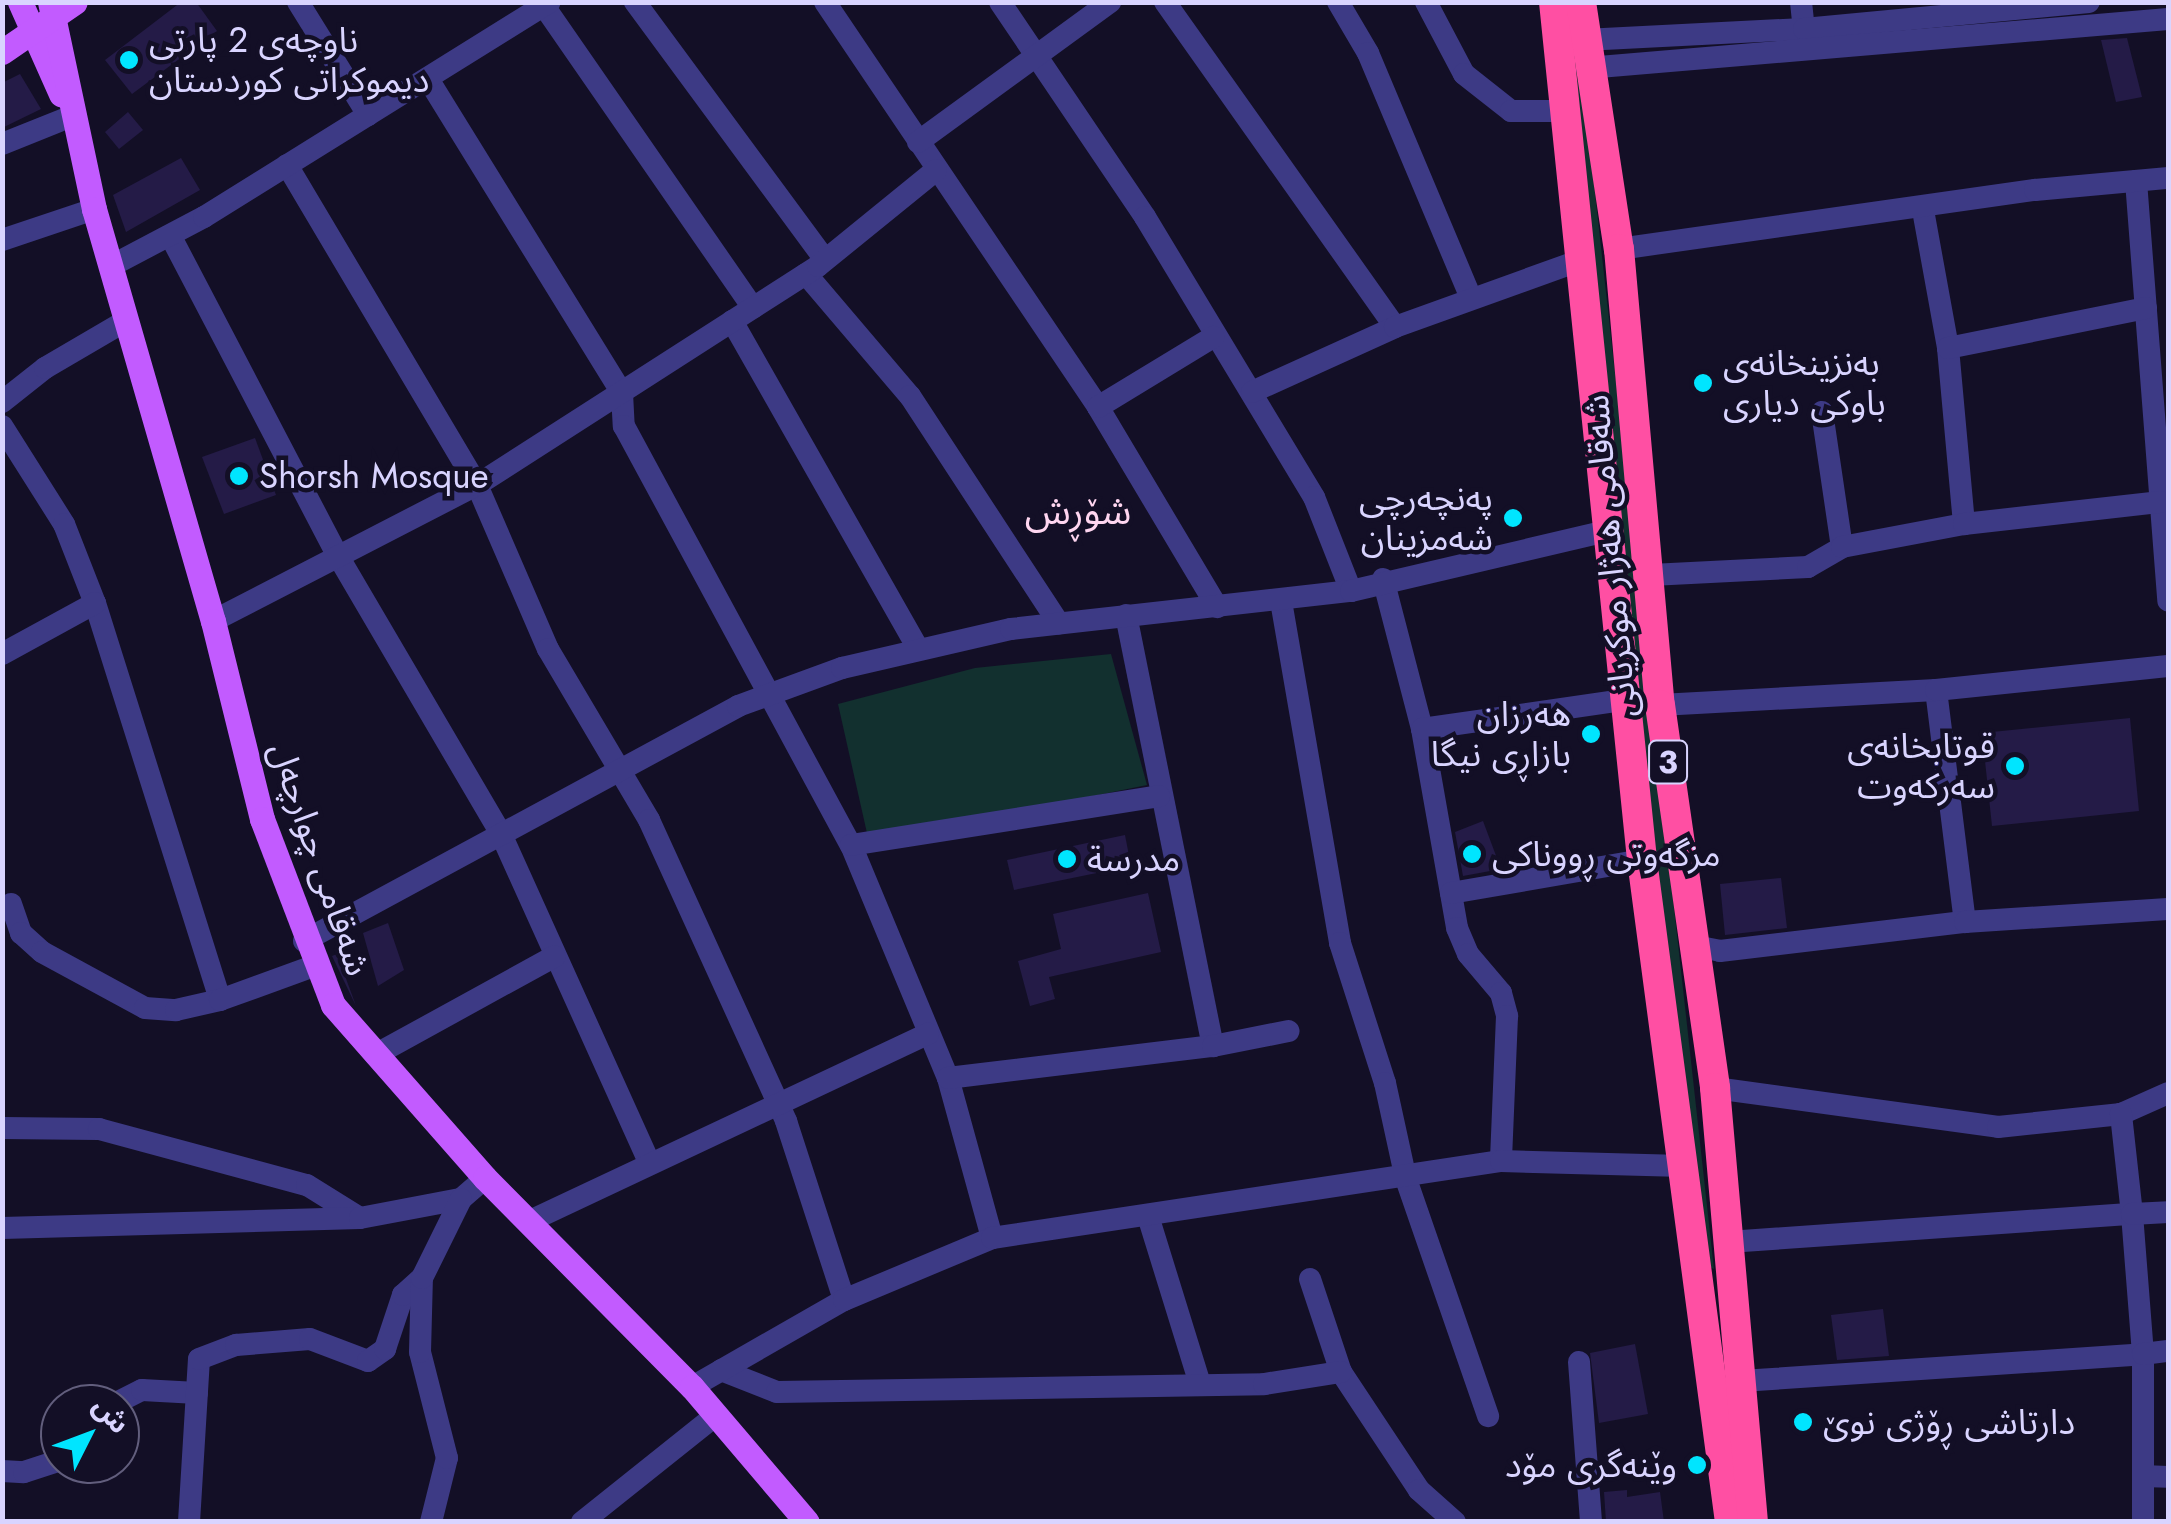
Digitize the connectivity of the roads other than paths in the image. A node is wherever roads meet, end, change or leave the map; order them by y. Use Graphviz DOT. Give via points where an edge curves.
graph roads {
  1 [pos="9,2"];
  2 [pos="20,2"];
  3 [pos="298,2"];
  4 [pos="635,2"];
  5 [pos="825,2"];
  6 [pos="1000,2"];
  7 [pos="1110,2"];
  8 [pos="1165,2"];
  9 [pos="1338,2"];
  10 [pos="1426,2"];
  11 [pos="1554,2"];
  12 [pos="1581,2"];
  13 [pos="1801,2"];
  14 [pos="2089,2"];
  15 [pos="547,4"];
  16 [pos="2062,4"];
  17 [pos="2,6"];
  18 [pos="60,8"];
  19 [pos="2168,20"];
  20 [pos="1804,28"];
  21 [pos="34,35"];
  22 [pos="2,52"];
  23 [pos="1035,52"];
  24 [pos="1586,54"];
  25 [pos="428,79"];
  26 [pos="1567,111"];
  27 [pos="368,115"];
  28 [pos="72,116"];
  29 [pos="918,142"];
  30 [pos="2,144"];
  31 [pos="287,166"];
  32 [pos="936,170"];
  33 [pos="2168,178"];
  34 [pos="2136,181"];
  35 [pos="94,209"];
  36 [pos="1923,210"];
  37 [pos="171,237"];
  38 [pos="2,240"];
  39 [pos="1619,249"];
  40 [pos="1580,260"];
  41 [pos="111,266"];
  42 [pos="816,267"];
  43 [pos="1472,298"];
  44 [pos="753,308"];
  45 [pos="2146,308"];
  46 [pos="127,320"];
  47 [pos="732,322"];
  48 [pos="1395,327"];
  49 [pos="1213,337"];
  50 [pos="1948,348"];
  51 [pos="1252,392"];
  52 [pos="622,393"];
  53 [pos="2,402"];
  54 [pos="1098,407"];
  55 [pos="1822,412"];
  56 [pos="2,426"];
  57 [pos="476,484"];
  58 [pos="2161,502"];
  59 [pos="1964,524"];
  60 [pos="1612,530"];
  61 [pos="1842,547"];
  62 [pos="338,556"];
  63 [pos="1652,575"];
  64 [pos="1383,579"];
  65 [pos="1351,591"];
  66 [pos="1280,600"];
  67 [pos="2168,601"];
  68 [pos="95,603"];
  69 [pos="1218,606"];
  70 [pos="1126,615"];
  71 [pos="213,621"];
  72 [pos="1059,624"];
  73 [pos="916,647"];
  74 [pos="2,654"];
  75 [pos="2168,666"];
  76 [pos="1936,690"];
  77 [pos="764,695"];
  78 [pos="1630,699"];
  79 [pos="1660,706"];
  80 [pos="1422,729"];
  81 [pos="618,770"];
  82 [pos="1160,796"];
  83 [pos="501,834"];
  84 [pos="852,845"];
  85 [pos="1642,860"];
  86 [pos="1451,893"];
  87 [pos="11,904"];
  88 [pos="2168,909"];
  89 [pos="1966,922"];
  90 [pos="304,940"];
  91 [pos="1694,946"];
  92 [pos="554,956"];
  93 [pos="314,966"];
  94 [pos="220,1000"];
  95 [pos="1288,1031"];
  96 [pos="928,1034"];
  97 [pos="1213,1046"];
  98 [pos="375,1055"];
  99 [pos="948,1078"];
  100 [pos="1715,1088"];
  101 [pos="2168,1094"];
  102 [pos="777,1100"];
  103 [pos="2121,1114"];
  104 [pos="2,1128"];
  105 [pos="1501,1161"];
  106 [pos="649,1162"];
  107 [pos="1684,1166"];
  108 [pos="486,1178"];
  109 [pos="1406,1179"];
  110 [pos="461,1199"];
  111 [pos="2168,1212"];
  112 [pos="2132,1214"];
  113 [pos="1148,1216"];
  114 [pos="360,1218"];
  115 [pos="530,1221"];
  116 [pos="2,1228"];
  117 [pos="992,1238"];
  118 [pos="1728,1254"];
  119 [pos="1696,1276"];
  120 [pos="422,1278"];
  121 [pos="1310,1280"];
  122 [pos="844,1300"];
  123 [pos="1719,1327"];
  124 [pos="2168,1351"];
  125 [pos="2143,1354"];
  126 [pos="1579,1362"];
  127 [pos="721,1370"];
  128 [pos="1341,1372"];
  129 [pos="1198,1381"];
  130 [pos="1740,1381"];
  131 [pos="692,1387"];
  132 [pos="140,1391"];
  133 [pos="197,1394"];
  134 [pos="716,1415"];
  135 [pos="1488,1416"];
  136 [pos="40,1468"];
  137 [pos="2,1471"];
  138 [pos="2143,1476"];
  139 [pos="2168,1477"];
  140 [pos="189,1522"];
  141 [pos="431,1522"];
  142 [pos="582,1522"];
  143 [pos="807,1522"];
  144 [pos="1455,1522"];
  145 [pos="1591,1522"];
  146 [pos="1730,1522"];
  147 [pos="1753,1522"];
  148 [pos="2143,1522"];
  1 -- 17 [label="main road"];
  2 -- 21 [label="main road"];
  3 -- 27 [label="street"];
  4 -- 42 [label="street"];
  5 -- 29 [label="street"];
  6 -- 23 [label="street"];
  7 -- 23 [label="street"];
  8 -- 48 [label="street"];
  9 -- 43 [label="street" via="1368,54"];
  10 -- 26 [label="street" via="1464,74 1511,111"];
  11 -- 26 [label="highway, شەقامی ھەژار موکریانی / 3"];
  12 -- 24 [label="highway, شەقامی ھەژار موکریانی / 3"];
  13 -- 20 [label="street"];
  14 -- 16 [label="street"];
  15 -- 25 [label="street"];
  15 -- 44 [label="street"];
  16 -- 20 [label="street"];
  18 -- 21 [label="main road"];
  18 -- 28 [label="main road"];
  19 -- 24 [label="street"];
  20 -- 24 [label="street"];
  21 -- 22 [label="main road"];
  21 -- 28 [label="main road"];
  23 -- 29 [label="street"];
  23 -- 49 [label="street" via="1146,216"];
  24 -- 39 [label="highway, شەقامی ھەژار موکریانی / 3"];
  25 -- 27 [label="street"];
  25 -- 52 [label="street"];
  26 -- 40 [label="highway, شەقامی ھەژار موکریانی / 3"];
  27 -- 31 [label="street"];
  28 -- 30 [label="street"];
  28 -- 35 [label="main road, شەقامی چوارچەل"];
  29 -- 32 [label="street"];
  31 -- 37 [label="street"];
  31 -- 57 [label="street"];
  32 -- 42 [label="street"];
  32 -- 54 [label="street"];
  33 -- 34 [label="street"];
  34 -- 36 [label="street"];
  34 -- 45 [label="street"];
  35 -- 38 [label="street"];
  35 -- 41 [label="main road, شەقامی چوارچەل"];
  36 -- 39 [label="street"];
  36 -- 50 [label="street"];
  37 -- 41 [label="street"];
  37 -- 62 [label="street"];
  39 -- 63 [label="highway, شەقامی ھەژار موکریانی / 3"];
  40 -- 43 [label="street"];
  40 -- 60 [label="highway, شەقامی ھەژار موکریانی / 3"];
  41 -- 46 [label="main road, شەقامی چوارچەل"];
  42 -- 44 [label="street"];
  42 -- 72 [label="street" via="910,396"];
  43 -- 48 [label="street"];
  44 -- 47 [label="street"];
  45 -- 50 [label="street"];
  45 -- 58 [label="street"];
  46 -- 53 [label="street"];
  46 -- 71 [label="main road, شەقامی چوارچەل"];
  47 -- 52 [label="street"];
  47 -- 73 [label="street"];
  48 -- 51 [label="street"];
  49 -- 51 [label="street"];
  49 -- 54 [label="street"];
  50 -- 59 [label="street"];
  51 -- 65 [label="street" via="1314,496"];
  52 -- 57 [label="street"];
  52 -- 77 [label="street" via="624,426"];
  54 -- 69 [label="street"];
  55 -- 61 [label="street"];
  56 -- 68 [label="street" via="64,524"];
  57 -- 62 [label="street"];
  57 -- 81 [label="street" via="548,649"];
  58 -- 59 [label="street"];
  58 -- 67 [label="street"];
  59 -- 61 [label="street"];
  60 -- 64 [label="street"];
  60 -- 78 [label="highway, شەقامی ھەژار موکریانی / 3"];
  61 -- 63 [label="street" via="1808,567"];
  62 -- 71 [label="street"];
  62 -- 83 [label="street"];
  63 -- 79 [label="highway, شەقامی ھەژار موکریانی / 3"];
  64 -- 65 [label="street"];
  64 -- 80 [label="street"];
  65 -- 66 [label="street"];
  66 -- 69 [label="street"];
  66 -- 109 [label="street" via="1340,943 1385,1084"];
  68 -- 74 [label="street"];
  68 -- 94 [label="street"];
  69 -- 70 [label="street"];
  70 -- 72 [label="street"];
  70 -- 82 [label="street"];
  71 -- 90 [label="main road, شەقامی چوارچەل" via="262,819"];
  72 -- 73 [label="street"];
  73 -- 77 [label="street"];
  75 -- 76 [label="street"];
  76 -- 79 [label="street"];
  76 -- 89 [label="street"];
  77 -- 81 [label="street"];
  77 -- 84 [label="street"];
  78 -- 80 [label="street"];
  78 -- 85 [label="highway, شەقامی ھەژار موکریانی / 3"];
  79 -- 91 [label="highway, شەقامی ھەژار موکریانی / 3"];
  80 -- 86 [label="street"];
  81 -- 83 [label="street"];
  81 -- 102 [label="street" via="648,820"];
  82 -- 84 [label="street"];
  82 -- 97 [label="street"];
  83 -- 90 [label="street"];
  83 -- 92 [label="street"];
  84 -- 96 [label="street"];
  85 -- 86 [label="street"];
  85 -- 107 [label="highway, شەقامی ھەژار موکریانی / 3"];
  86 -- 105 [label="street" via="1468,954 1501,993 1507,1016"];
  87 -- 94 [label="street" via="21,932 42,952 122,1000 176,1010"];
  88 -- 89 [label="street"];
  89 -- 91 [label="street" via="1720,951"];
  90 -- 93 [label="main road, شەقامی چوارچەل"];
  91 -- 100 [label="highway, شەقامی ھەژار موکریانی / 3"];
  92 -- 98 [label="street"];
  92 -- 106 [label="street"];
  93 -- 94 [label="street"];
  93 -- 98 [label="main road, شەقامی چوارچەل" via="333,1005"];
  95 -- 97 [label="street"];
  96 -- 99 [label="street"];
  96 -- 102 [label="street"];
  97 -- 99 [label="street"];
  98 -- 108 [label="main road, شەقامی چوارچەل"];
  99 -- 117 [label="street"];
  100 -- 103 [label="street" via="1998,1128"];
  100 -- 118 [label="highway, شەقامی ھەژار موکریانی / 3"];
  101 -- 103 [label="street"];
  102 -- 106 [label="street"];
  102 -- 122 [label="street"];
  103 -- 112 [label="street"];
  104 -- 114 [label="street" via="100,1129 308,1186"];
  105 -- 107 [label="street"];
  105 -- 109 [label="street"];
  106 -- 115 [label="street"];
  107 -- 119 [label="highway, شەقامی ھەژار موکریانی / 3"];
  108 -- 110 [label="street"];
  108 -- 115 [label="main road, شەقامی چوارچەل"];
  109 -- 113 [label="street"];
  109 -- 135 [label="street"];
  110 -- 114 [label="street"];
  110 -- 120 [label="street"];
  111 -- 112 [label="street"];
  112 -- 118 [label="street"];
  112 -- 125 [label="street"];
  113 -- 117 [label="street"];
  113 -- 129 [label="street"];
  114 -- 116 [label="street"];
  115 -- 131 [label="main road, شەقامی چوارچەل"];
  117 -- 122 [label="street"];
  118 -- 119 [label="highway" via="1720,1283"];
  118 -- 123 [label="highway, شەقامی ھەژار موکریانی / 3"];
  119 -- 123 [label="highway, شەقامی ھەژار موکریانی / 3"];
  120 -- 133 [label="street" via="403,1295 380,1356 368,1361 310,1340 236,1345 199,1359"];
  120 -- 141 [label="street" via="420,1352 447,1458"];
  121 -- 128 [label="street"];
  122 -- 127 [label="street"];
  123 -- 130 [label="highway, شەقامی ھەژار موکریانی / 3"];
  123 -- 146 [label="highway, شەقامی ھەژار موکریانی / 3"];
  124 -- 125 [label="street"];
  125 -- 130 [label="street"];
  125 -- 138 [label="street"];
  126 -- 145 [label="street"];
  127 -- 129 [label="street" via="777,1392"];
  127 -- 131 [label="street"];
  128 -- 129 [label="street" via="1264,1384"];
  128 -- 144 [label="street" via="1418,1490"];
  130 -- 147 [label="highway, شەقامی ھەژار موکریانی / 3"];
  131 -- 134 [label="main road, شەقامی چوارچەل"];
  132 -- 133 [label="street"];
  133 -- 140 [label="street"];
  134 -- 142 [label="street"];
  134 -- 143 [label="main road, شەقامی چوارچەل"];
  136 -- 137 [label="street"];
  138 -- 139 [label="street"];
  138 -- 148 [label="street"];
}
